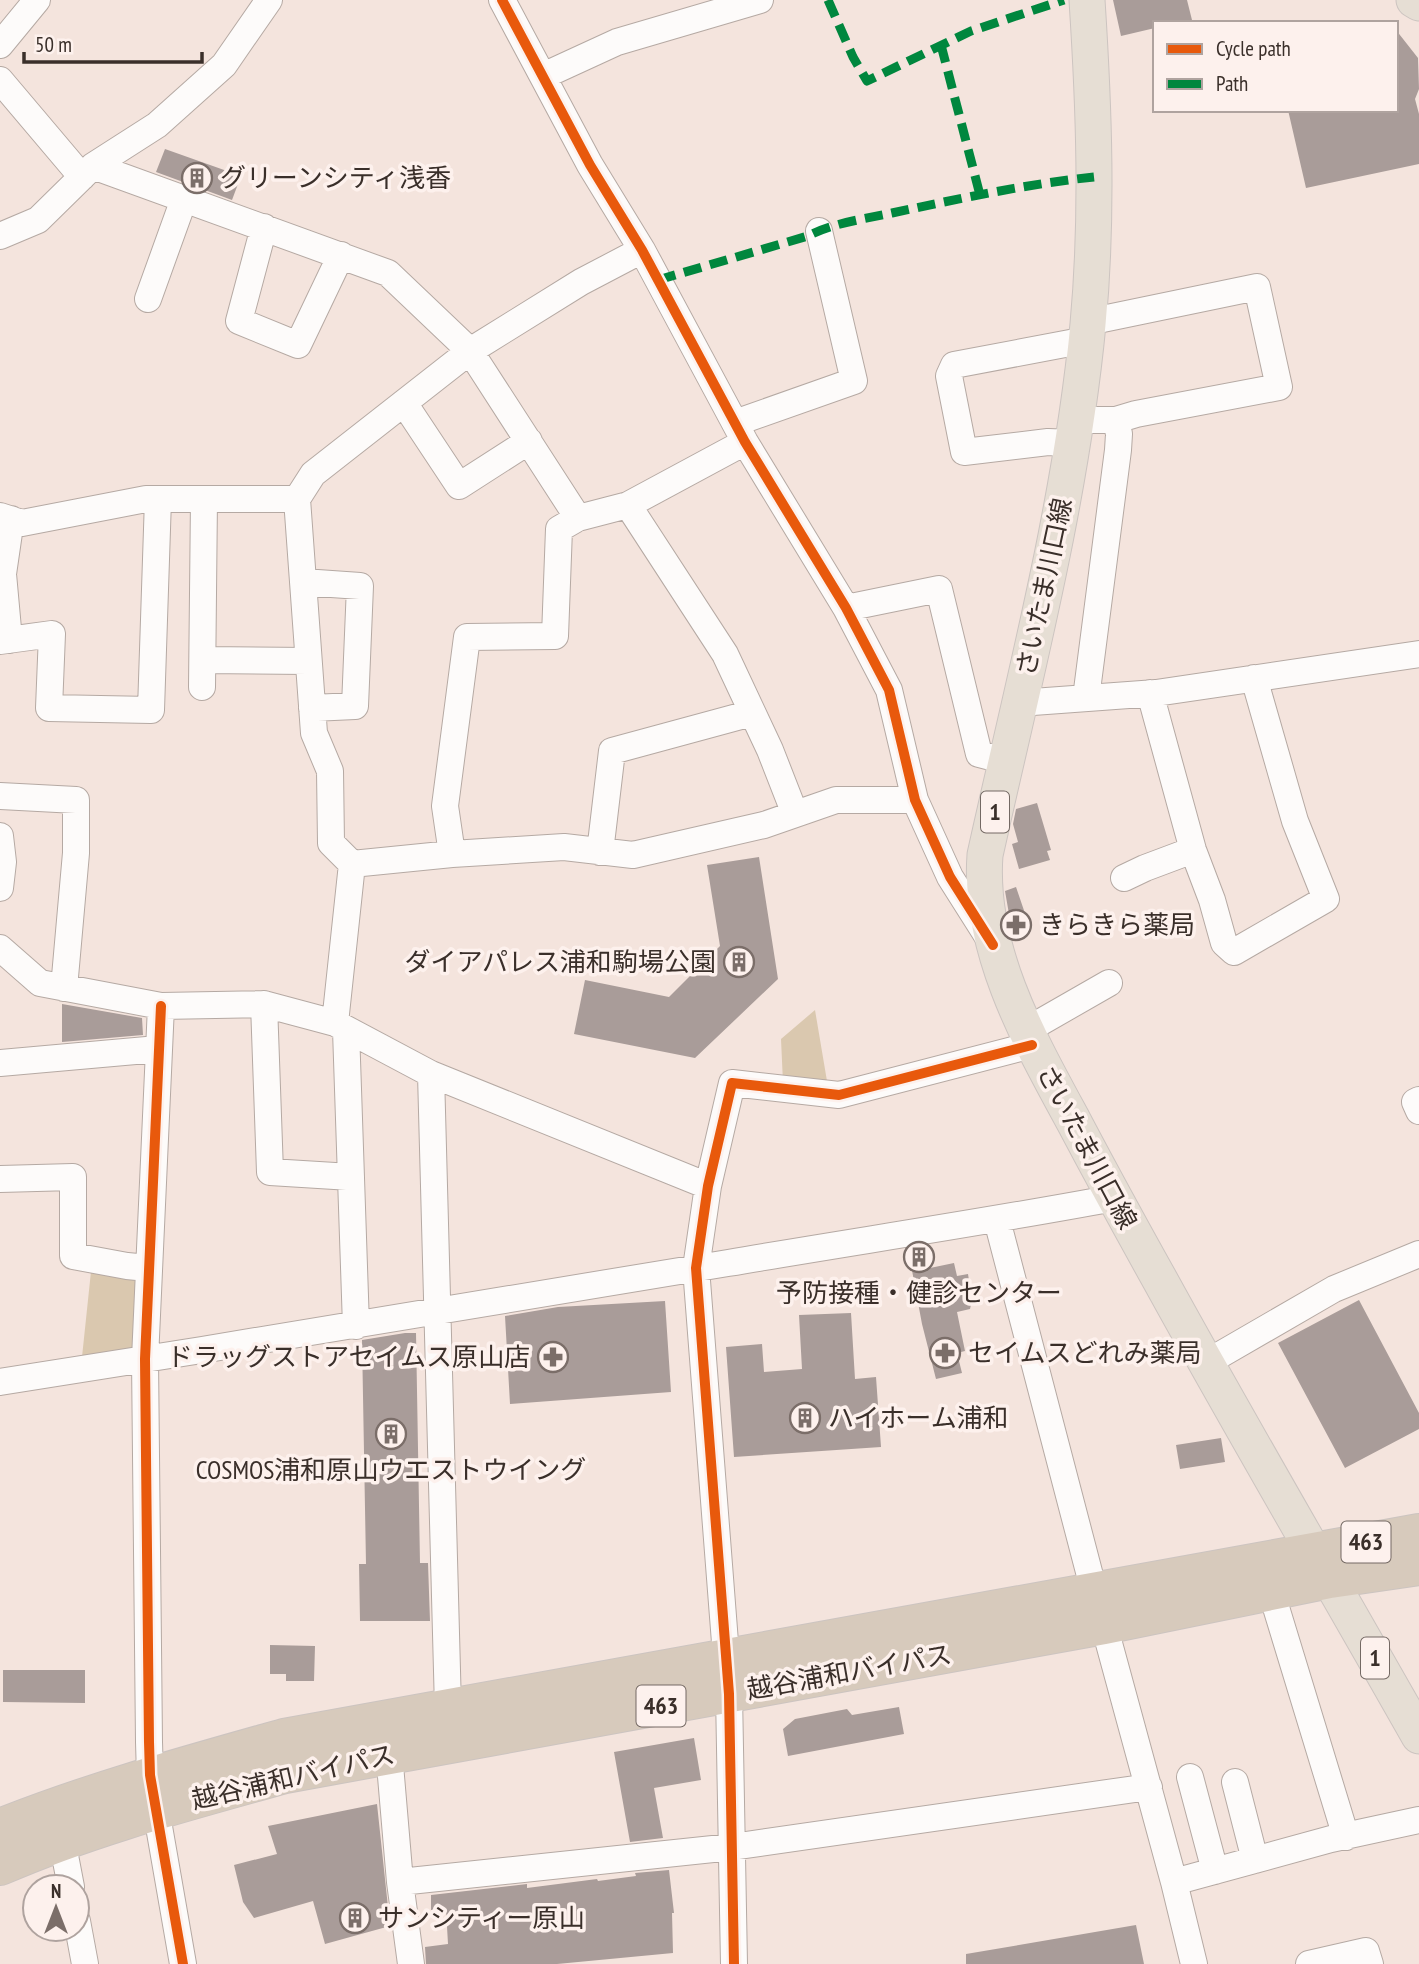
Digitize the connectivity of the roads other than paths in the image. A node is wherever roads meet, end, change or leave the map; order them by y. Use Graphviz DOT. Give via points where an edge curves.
graph roads {
  1 [pos="37,0"];
  2 [pos="269,0"];
  3 [pos="502,0"];
  4 [pos="760,0"];
  5 [pos="1087,0"];
  6 [pos="1414,0"];
  7 [pos="1419,3"];
  8 [pos="0,46"];
  9 [pos="543,76"];
  10 [pos="0,80"];
  11 [pos="88,171"];
  12 [pos="184,199"];
  13 [pos="264,227"];
  14 [pos="819,231"];
  15 [pos="0,236"];
  16 [pos="642,250"];
  17 [pos="341,256"];
  18 [pos="148,299"];
  19 [pos="1087,331"];
  20 [pos="470,351"];
  21 [pos="404,403"];
  22 [pos="1116,420"];
  23 [pos="1075,432"];
  24 [pos="740,433"];
  25 [pos="529,441"];
  26 [pos="158,499"];
  27 [pos="204,499"];
  28 [pos="297,499"];
  29 [pos="628,505"];
  30 [pos="5,518"];
  31 [pos="579,518"];
  32 [pos="303,582"];
  33 [pos="2,588"];
  34 [pos="846,608"];
  35 [pos="4,640"];
  36 [pos="1419,654"];
  37 [pos="203,660"];
  38 [pos="308,661"];
  39 [pos="1254,678"];
  40 [pos="201,687"];
  41 [pos="1150,693"];
  42 [pos="1086,698"];
  43 [pos="1019,703"];
  44 [pos="312,708"];
  45 [pos="752,713"];
  46 [pos="1006,761"];
  47 [pos="0,796"];
  48 [pos="915,800"];
  49 [pos="795,814"];
  50 [pos="0,836"];
  51 [pos="1193,850"];
  52 [pos="600,852"];
  53 [pos="452,854"];
  54 [pos="352,864"];
  55 [pos="1124,878"];
  56 [pos="0,888"];
  57 [pos="993,945"];
  58 [pos="0,948"];
  59 [pos="1109,983"];
  60 [pos="64,988"];
  61 [pos="264,1004"];
  62 [pos="161,1006"];
  63 [pos="340,1027"];
  64 [pos="1029,1038"];
  65 [pos="158,1049"];
  66 [pos="0,1063"];
  67 [pos="431,1073"];
  68 [pos="1419,1100"];
  69 [pos="1419,1111"];
  70 [pos="351,1177"];
  71 [pos="0,1179"];
  72 [pos="708,1186"];
  73 [pos="1114,1198"];
  74 [pos="997,1220"];
  75 [pos="1419,1254"];
  76 [pos="148,1268"];
  77 [pos="696,1268"];
  78 [pos="436,1313"];
  79 [pos="356,1326"];
  80 [pos="145,1359"];
  81 [pos="1206,1363"];
  82 [pos="0,1382"];
  83 [pos="1419,1533"];
  84 [pos="1322,1565"];
  85 [pos="1419,1566"];
  86 [pos="1271,1591"];
  87 [pos="1099,1608"];
  88 [pos="728,1676"];
  89 [pos="448,1708"];
  90 [pos="1419,1736"];
  91 [pos="389,1753"];
  92 [pos="1190,1777"];
  93 [pos="1235,1783"];
  94 [pos="1149,1787"];
  95 [pos="153,1793"];
  96 [pos="1419,1820"];
  97 [pos="0,1828"];
  98 [pos="1346,1837"];
  99 [pos="62,1840"];
  100 [pos="732,1847"];
  101 [pos="1255,1860"];
  102 [pos="0,1866"];
  103 [pos="1215,1871"];
  104 [pos="68,1873"];
  105 [pos="400,1882"];
  106 [pos="1174,1882"];
  107 [pos="81,1943"];
  108 [pos="85,1964"];
  109 [pos="183,1964"];
  110 [pos="411,1964"];
  111 [pos="725,1964"];
  112 [pos="733,1964"];
  113 [pos="1194,1964"];
  114 [pos="1309,1964"];
  115 [pos="1370,1964"];
  1 -- 8 [label="street"];
  2 -- 11 [label="street" via="224,65 158,125"];
  3 -- 9 [label="street"];
  4 -- 9 [label="street" via="617,43"];
  5 -- 19 [label="main road, さいたま川口線 / 1" via="1094,177"];
  6 -- 7 [label="main road"];
  9 -- 16 [label="street"];
  10 -- 11 [label="street"];
  11 -- 12 [label="street"];
  11 -- 15 [label="street" via="38,219"];
  12 -- 13 [label="street"];
  12 -- 18 [label="street"];
  13 -- 17 [label="street"];
  13 -- 17 [label="street" via="239,321 298,345"];
  14 -- 24 [label="street" via="855,381"];
  16 -- 20 [label="street"];
  16 -- 24 [label="street"];
  17 -- 20 [label="street" via="388,273"];
  19 -- 22 [label="street" via="1257,287 1279,387"];
  19 -- 23 [label="main road, さいたま川口線 / 1"];
  19 -- 23 [label="street" via="954,365 949,376 964,452 1048,442"];
  20 -- 21 [label="street"];
  20 -- 25 [label="street"];
  21 -- 25 [label="street" via="459,486"];
  21 -- 28 [label="street" via="313,474"];
  22 -- 23 [label="street"];
  22 -- 42 [label="street" via="1118,450"];
  23 -- 43 [label="main road, さいたま川口線 / 1"];
  24 -- 29 [label="street"];
  24 -- 34 [label="street"];
  25 -- 31 [label="street"];
  26 -- 27 [label="street"];
  26 -- 30 [label="street" via="22,523"];
  26 -- 35 [label="street" via="151,710 49,708 52,634"];
  27 -- 28 [label="street"];
  27 -- 37 [label="street"];
  28 -- 32 [label="street"];
  29 -- 31 [label="street"];
  29 -- 45 [label="street" via="725,654"];
  30 -- 33 [label="street"];
  31 -- 53 [label="street" via="559,529 555,636 467,637 445,806"];
  32 -- 38 [label="street"];
  32 -- 44 [label="street" via="360,586 355,706"];
  33 -- 35 [label="street"];
  34 -- 46 [label="street" via="939,589 979,754"];
  34 -- 48 [label="street" via="888,690"];
  36 -- 39 [label="street"];
  37 -- 38 [label="street"];
  37 -- 40 [label="street"];
  38 -- 44 [label="street"];
  39 -- 41 [label="street"];
  39 -- 51 [label="street" via="1295,821 1326,899 1234,952 1224,943"];
  41 -- 42 [label="street"];
  41 -- 51 [label="street"];
  42 -- 43 [label="street"];
  43 -- 46 [label="main road, さいたま川口線 / 1"];
  44 -- 54 [label="street" via="314,733 331,771 331,843"];
  45 -- 49 [label="street"];
  45 -- 52 [label="street" via="612,751"];
  46 -- 57 [label="main road, さいたま川口線 / 1" via="985,855 985,905"];
  47 -- 60 [label="street" via="76,800"];
  48 -- 49 [label="street" via="836,800"];
  48 -- 57 [label="street" via="950,877"];
  49 -- 52 [label="street" via="634,855"];
  50 -- 56 [label="street"];
  51 -- 55 [label="street"];
  52 -- 53 [label="street" via="564,848"];
  53 -- 54 [label="street"];
  54 -- 63 [label="street"];
  57 -- 64 [label="main road, さいたま川口線 / 1"];
  58 -- 60 [label="street" via="40,983"];
  59 -- 64 [label="street"];
  60 -- 62 [label="street"];
  61 -- 62 [label="street"];
  61 -- 63 [label="street"];
  61 -- 70 [label="street" via="270,1172"];
  62 -- 65 [label="street"];
  63 -- 67 [label="street"];
  63 -- 70 [label="street"];
  64 -- 72 [label="street" via="839,1095 732,1083"];
  64 -- 73 [label="main road, さいたま川口線 / 1"];
  65 -- 66 [label="street"];
  65 -- 76 [label="street"];
  67 -- 72 [label="street"];
  67 -- 78 [label="street"];
  68 -- 69 [label="street" via="1415,1102"];
  70 -- 79 [label="street"];
  71 -- 76 [label="street" via="72,1177 72,1256"];
  72 -- 77 [label="street"];
  73 -- 74 [label="street"];
  73 -- 81 [label="main road, さいたま川口線 / 1"];
  74 -- 77 [label="street"];
  74 -- 87 [label="street"];
  75 -- 81 [label="street" via="1334,1289"];
  76 -- 80 [label="street"];
  77 -- 78 [label="street"];
  77 -- 88 [label="street"];
  78 -- 79 [label="street"];
  78 -- 89 [label="street"];
  79 -- 80 [label="street"];
  80 -- 82 [label="street"];
  80 -- 95 [label="street"];
  81 -- 84 [label="main road, さいたま川口線 / 1"];
  83 -- 84 [label="highway, 越谷浦和バイパス / 463"];
  84 -- 85 [label="highway, 越谷浦和バイパス / 463"];
  84 -- 86 [label="highway, 越谷浦和バイパス / 463"];
  84 -- 87 [label="highway, 越谷浦和バイパス / 463"];
  84 -- 90 [label="main road, さいたま川口線 / 1"];
  86 -- 87 [label="highway, 越谷浦和バイパス / 463"];
  86 -- 98 [label="street"];
  87 -- 88 [label="highway, 越谷浦和バイパス / 463"];
  87 -- 94 [label="street"];
  88 -- 89 [label="highway, 越谷浦和バイパス / 463"];
  88 -- 91 [label="highway, 越谷浦和バイパス / 463"];
  88 -- 100 [label="street"];
  89 -- 95 [label="highway, 越谷浦和バイパス / 463" via="284,1738"];
  91 -- 95 [label="highway, 越谷浦和バイパス / 463"];
  91 -- 105 [label="street"];
  92 -- 103 [label="street"];
  93 -- 101 [label="street"];
  94 -- 100 [label="street"];
  94 -- 106 [label="street"];
  95 -- 97 [label="highway, 越谷浦和バイパス / 463" via="52,1807"];
  95 -- 99 [label="highway, 越谷浦和バイパス / 463"];
  95 -- 109 [label="street"];
  96 -- 98 [label="street"];
  98 -- 101 [label="street"];
  99 -- 102 [label="highway, 越谷浦和バイパス / 463"];
  99 -- 104 [label="street"];
  100 -- 105 [label="street"];
  100 -- 112 [label="street"];
  101 -- 103 [label="street"];
  103 -- 106 [label="street"];
  105 -- 110 [label="street"];
  106 -- 113 [label="street"];
  107 -- 108 [label="street"];
  111 -- 112 [label="street"];
  114 -- 115 [label="street" via="1366,1951"];
}
